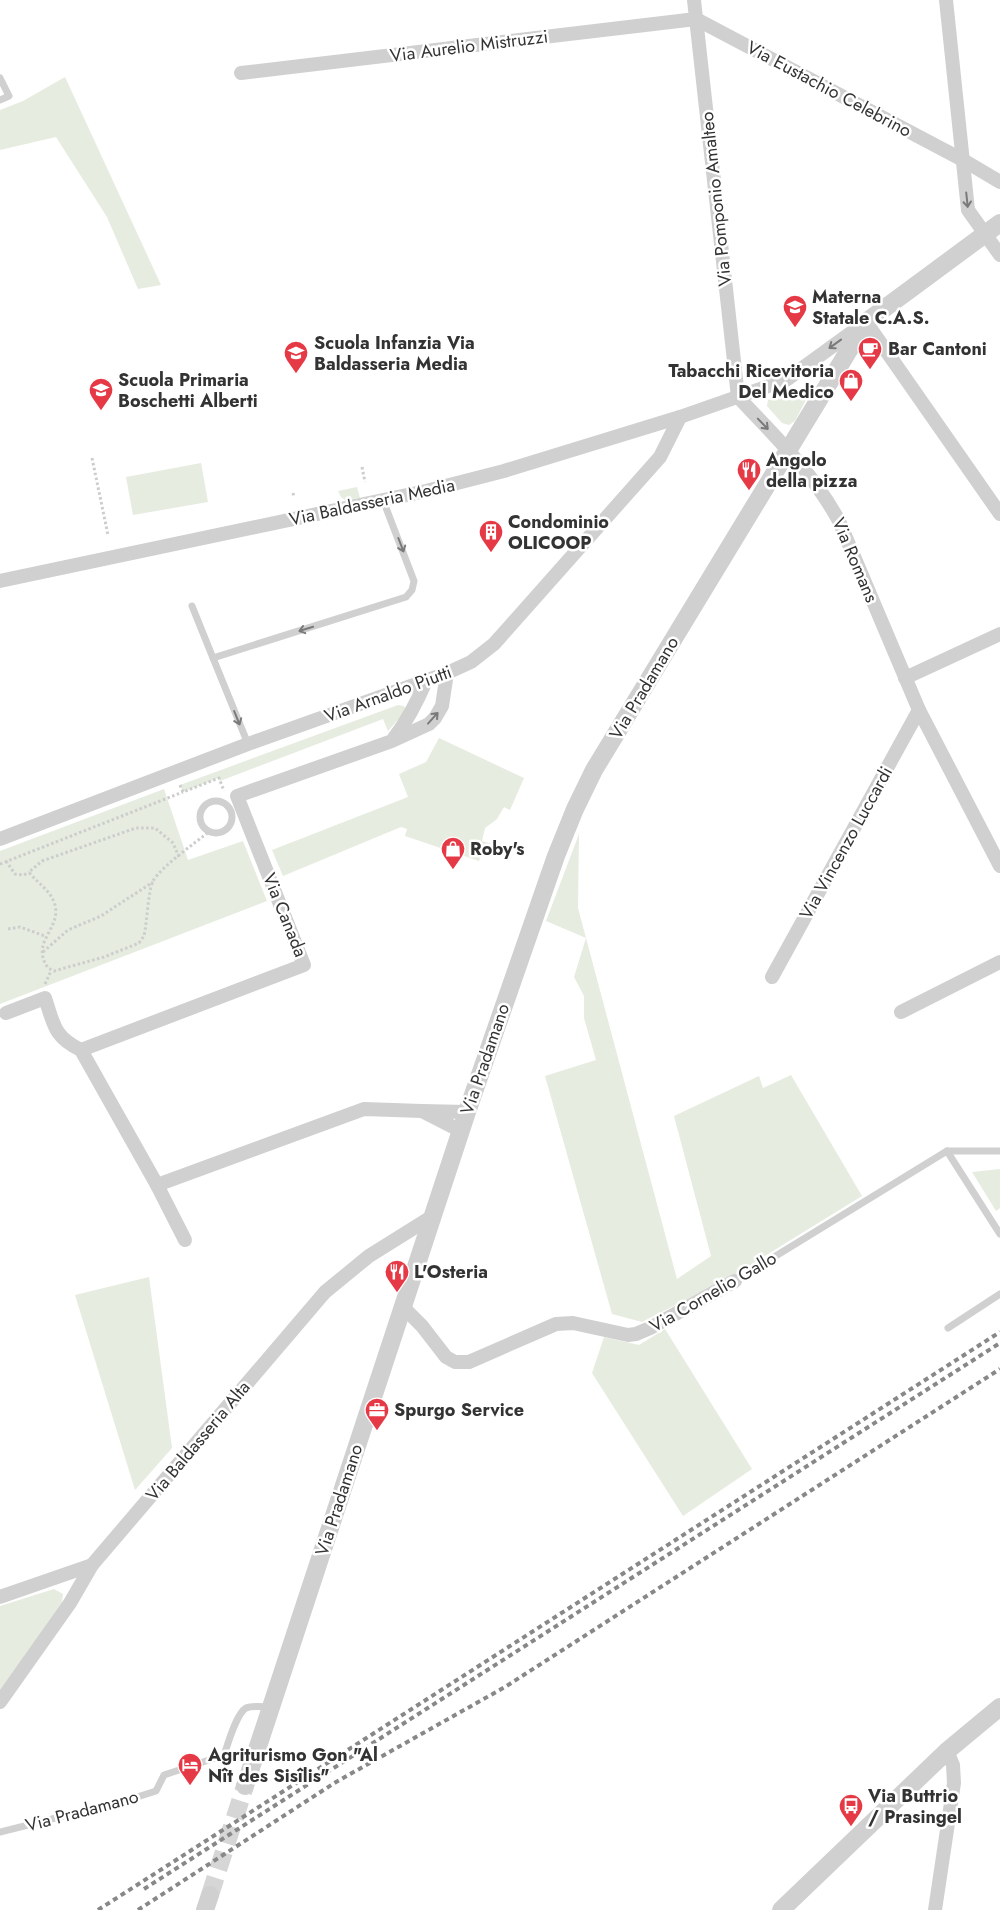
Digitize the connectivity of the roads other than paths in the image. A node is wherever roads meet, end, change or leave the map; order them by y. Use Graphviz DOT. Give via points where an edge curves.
graph roads {
  1 [pos="694,0"];
  2 [pos="946,0"];
  3 [pos="696,18"];
  4 [pos="242,73"];
  5 [pos="0,78"];
  6 [pos="0,100"];
  7 [pos="963,160"];
  8 [pos="1000,182"];
  9 [pos="1000,222"];
  10 [pos="986,233"];
  11 [pos="1000,255"];
  12 [pos="866,322"];
  13 [pos="738,398"];
  14 [pos="680,417"];
  15 [pos="789,451"];
  16 [pos="383,500"];
  17 [pos="1000,514"];
  18 [pos="0,582"];
  19 [pos="192,606"];
  20 [pos="1000,634"];
  21 [pos="213,658"];
  22 [pos="447,673"];
  23 [pos="905,678"];
  24 [pos="426,681"];
  25 [pos="920,710"];
  26 [pos="392,741"];
  27 [pos="248,744"];
  28 [pos="230,799"];
  29 [pos="0,839"];
  30 [pos="1000,866"];
  31 [pos="1000,962"];
  32 [pos="772,977"];
  33 [pos="901,1012"];
  34 [pos="6,1013"];
  35 [pos="81,1050"];
  36 [pos="422,1111"];
  37 [pos="467,1112"];
  38 [pos="461,1130"];
  39 [pos="1000,1151"];
  40 [pos="943,1153"];
  41 [pos="157,1186"];
  42 [pos="433,1216"];
  43 [pos="1000,1234"];
  44 [pos="184,1240"];
  45 [pos="735,1281"];
  46 [pos="1000,1294"];
  47 [pos="403,1307"];
  48 [pos="948,1328"];
  49 [pos="92,1565"];
  50 [pos="0,1598"];
  51 [pos="0,1702"];
  52 [pos="271,1707"];
  53 [pos="1000,1707"];
  54 [pos="947,1751"];
  55 [pos="246,1786"];
  56 [pos="0,1832"];
  57 [pos="781,1910"];
  58 [pos="935,1910"];
  1 -- 3 [label="street, Via Pomponio Amalteo"];
  2 -- 7 [label="street"];
  3 -- 4 [label="street, Via Aurelio Mistruzzi"];
  3 -- 7 [label="street, Via Eustachio Celebrino"];
  3 -- 13 [label="street, Via Pomponio Amalteo"];
  5 -- 6 [label="lane" via="9,96"];
  7 -- 8 [label="street, Via Eustachio Celebrino"];
  7 -- 10 [label="street, one-way" via="968,210"];
  9 -- 10 [label="street"];
  10 -- 11 [label="street"];
  10 -- 12 [label="street"];
  12 -- 13 [label="street, Via Baldasseria Media, one-way" via="786,380"];
  12 -- 15 [label="street, Via Pradamano"];
  12 -- 17 [label="street"];
  13 -- 14 [label="street, Via Baldasseria Media"];
  13 -- 15 [label="street, Via Romans, one-way"];
  14 -- 16 [label="street, Via Baldasseria Media" via="482,477"];
  14 -- 22 [label="street, Via Arnaldo Piutti" via="660,457 494,644 470,662"];
  15 -- 23 [label="street, Via Romans" via="825,495 839,521"];
  15 -- 37 [label="street, Via Pradamano" via="594,770 575,809"];
  16 -- 18 [label="street, Via Baldasseria Media"];
  16 -- 21 [label="lane, one-way" via="414,581 406,598"];
  19 -- 21 [label="lane"];
  20 -- 23 [label="street"];
  21 -- 27 [label="lane, one-way"];
  22 -- 24 [label="street, Via Arnaldo Piutti"];
  26 -- 22 [label="street, one-way" via="435,718 442,706"];
  23 -- 25 [label="street, Via Romans"];
  24 -- 26 [label="street" via="416,706"];
  24 -- 27 [label="street, Via Arnaldo Piutti"];
  25 -- 30 [label="street, Via Romans"];
  25 -- 32 [label="street, Via Vincenzo Luccardi"];
  26 -- 28 [label="street"];
  27 -- 29 [label="street, Via Arnaldo Piutti"];
  28 -- 28 [label="lane" via="230,826 219,833 210,831 202,823 202,810 210,802"];
  28 -- 35 [label="street, Via Canada" via="304,965"];
  31 -- 33 [label="street"];
  34 -- 35 [label="street" via="45,998 59,1036"];
  35 -- 41 [label="street"];
  36 -- 37 [label="street"];
  36 -- 38 [label="street"];
  36 -- 41 [label="street" via="364,1109"];
  37 -- 38 [label="street, Via Pradamano"];
  38 -- 42 [label="street, Via Pradamano"];
  39 -- 40 [label="lane"];
  40 -- 43 [label="lane"];
  40 -- 45 [label="lane, Via Cornelio Gallo"];
  41 -- 44 [label="street"];
  42 -- 47 [label="street, Via Pradamano"];
  42 -- 49 [label="street, Via Baldasseria Alta" via="369,1256 325,1292"];
  45 -- 47 [label="street, Via Cornelio Gallo" via="636,1334 620,1334 573,1323 556,1324 469,1362 455,1362 446,1357"];
  46 -- 48 [label="lane"];
  47 -- 52 [label="street, Via Pradamano"];
  49 -- 50 [label="street"];
  49 -- 51 [label="street, Via Baldasseria Alta" via="70,1603"];
  52 -- 55 [label="street, Via Pradamano"];
  52 -- 56 [label="lane, Via Pradamano" via="246,1708 238,1718 224,1755 164,1775 156,1791"];
  53 -- 54 [label="street"];
  54 -- 57 [label="street"];
  54 -- 58 [label="street" via="953,1765 954,1783"];
}
